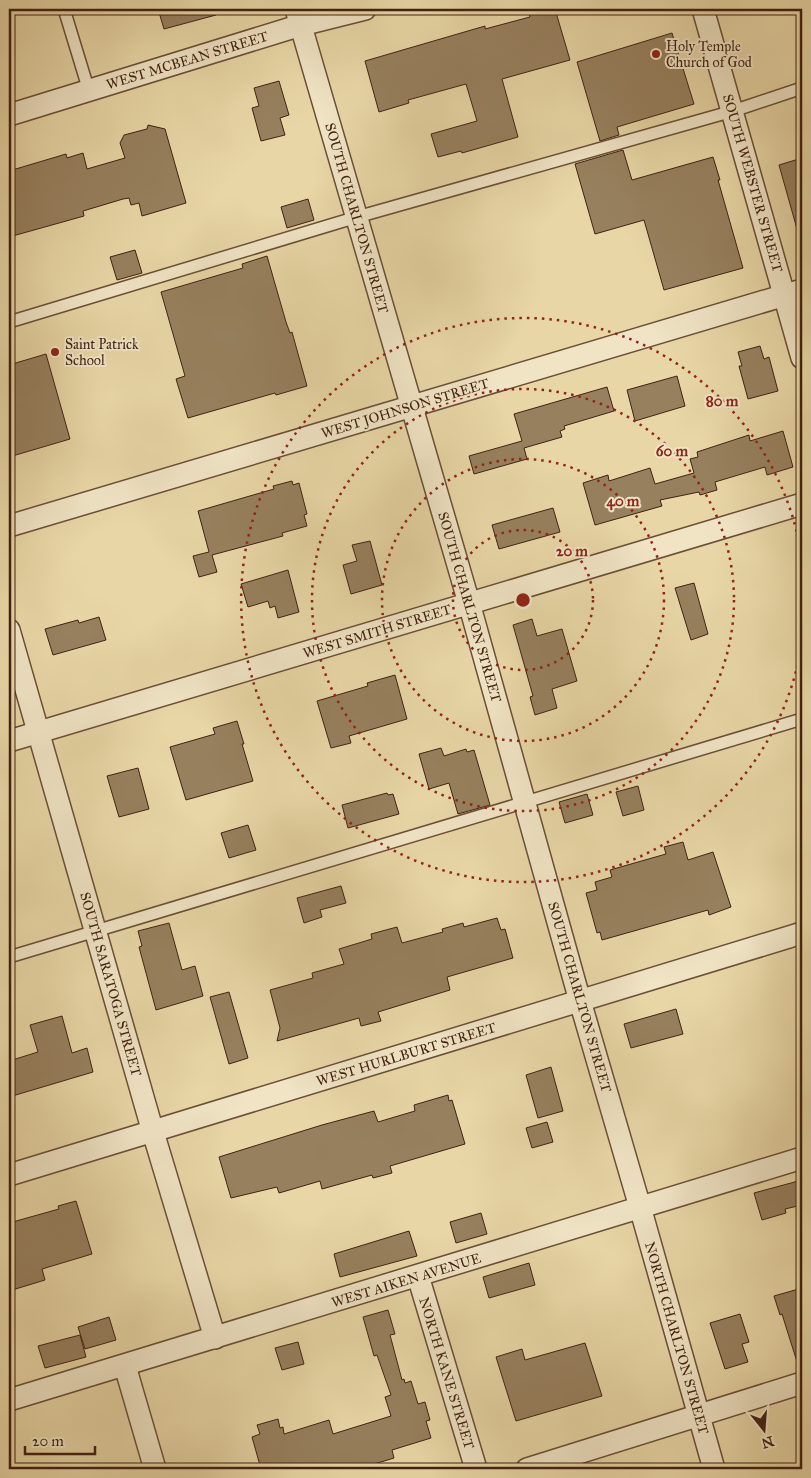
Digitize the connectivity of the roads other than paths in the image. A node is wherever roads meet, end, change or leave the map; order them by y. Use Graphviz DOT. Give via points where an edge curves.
graph roads {
  1 [pos="64,9"];
  2 [pos="365,9"];
  3 [pos="703,9"];
  4 [pos="299,17"];
  5 [pos="802,88"];
  6 [pos="89,91"];
  7 [pos="733,110"];
  8 [pos="9,115"];
  9 [pos="357,217"];
  10 [pos="794,292"];
  11 [pos="9,322"];
  12 [pos="802,358"];
  13 [pos="412,406"];
  14 [pos="802,504"];
  15 [pos="9,526"];
  16 [pos="470,603"];
  17 [pos="9,630"];
  18 [pos="802,719"];
  19 [pos="38,732"];
  20 [pos="9,741"];
  21 [pos="526,801"];
  22 [pos="95,930"];
  23 [pos="802,933"];
  24 [pos="9,957"];
  25 [pos="580,1001"];
  26 [pos="153,1132"];
  27 [pos="802,1158"];
  28 [pos="9,1176"];
  29 [pos="640,1207"];
  30 [pos="418,1276"];
  31 [pos="215,1338"];
  32 [pos="124,1366"];
  33 [pos="802,1382"];
  34 [pos="9,1400"];
  35 [pos="699,1415"];
  36 [pos="155,1469"];
  37 [pos="476,1469"];
  38 [pos="527,1469"];
  39 [pos="714,1469"];
  1 -- 6 [label="lane"];
  2 -- 4 [label="street, WEST MCBEAN STREET"];
  3 -- 7 [label="street, SOUTH WEBSTER STREET"];
  4 -- 6 [label="street, WEST MCBEAN STREET"];
  4 -- 9 [label="street, SOUTH CHARLTON STREET"];
  5 -- 7 [label="lane"];
  6 -- 8 [label="street, WEST MCBEAN STREET"];
  7 -- 9 [label="lane"];
  7 -- 10 [label="street, SOUTH WEBSTER STREET"];
  9 -- 11 [label="lane"];
  9 -- 13 [label="street, SOUTH CHARLTON STREET"];
  10 -- 12 [label="street, SOUTH WEBSTER STREET"];
  10 -- 13 [label="street, WEST JOHNSON STREET"];
  13 -- 15 [label="street, WEST JOHNSON STREET"];
  13 -- 16 [label="street, SOUTH CHARLTON STREET"];
  14 -- 16 [label="street, WEST SMITH STREET"];
  16 -- 19 [label="street, WEST SMITH STREET"];
  16 -- 21 [label="street, SOUTH CHARLTON STREET"];
  17 -- 19 [label="street, SOUTH SARATOGA STREET"];
  18 -- 21 [label="lane"];
  19 -- 20 [label="street, WEST SMITH STREET"];
  19 -- 22 [label="street, SOUTH SARATOGA STREET"];
  21 -- 22 [label="lane"];
  21 -- 25 [label="street, SOUTH CHARLTON STREET"];
  22 -- 24 [label="lane"];
  22 -- 26 [label="street, SOUTH SARATOGA STREET"];
  23 -- 25 [label="street, WEST HURLBURT STREET"];
  25 -- 26 [label="street, WEST HURLBURT STREET"];
  25 -- 29 [label="street, SOUTH CHARLTON STREET"];
  26 -- 28 [label="street, WEST HURLBURT STREET"];
  26 -- 31 [label="street, SOUTH SARATOGA STREET"];
  27 -- 29 [label="street, WEST AIKEN AVENUE"];
  29 -- 30 [label="street, WEST AIKEN AVENUE"];
  29 -- 35 [label="street, NORTH CHARLTON STREET"];
  30 -- 31 [label="street, WEST AIKEN AVENUE"];
  30 -- 37 [label="street, NORTH KANE STREET"];
  31 -- 32 [label="street, WEST AIKEN AVENUE"];
  32 -- 34 [label="street, WEST AIKEN AVENUE"];
  32 -- 36 [label="street"];
  33 -- 35 [label="street"];
  35 -- 38 [label="street"];
  35 -- 39 [label="street, NORTH CHARLTON STREET"];
}
